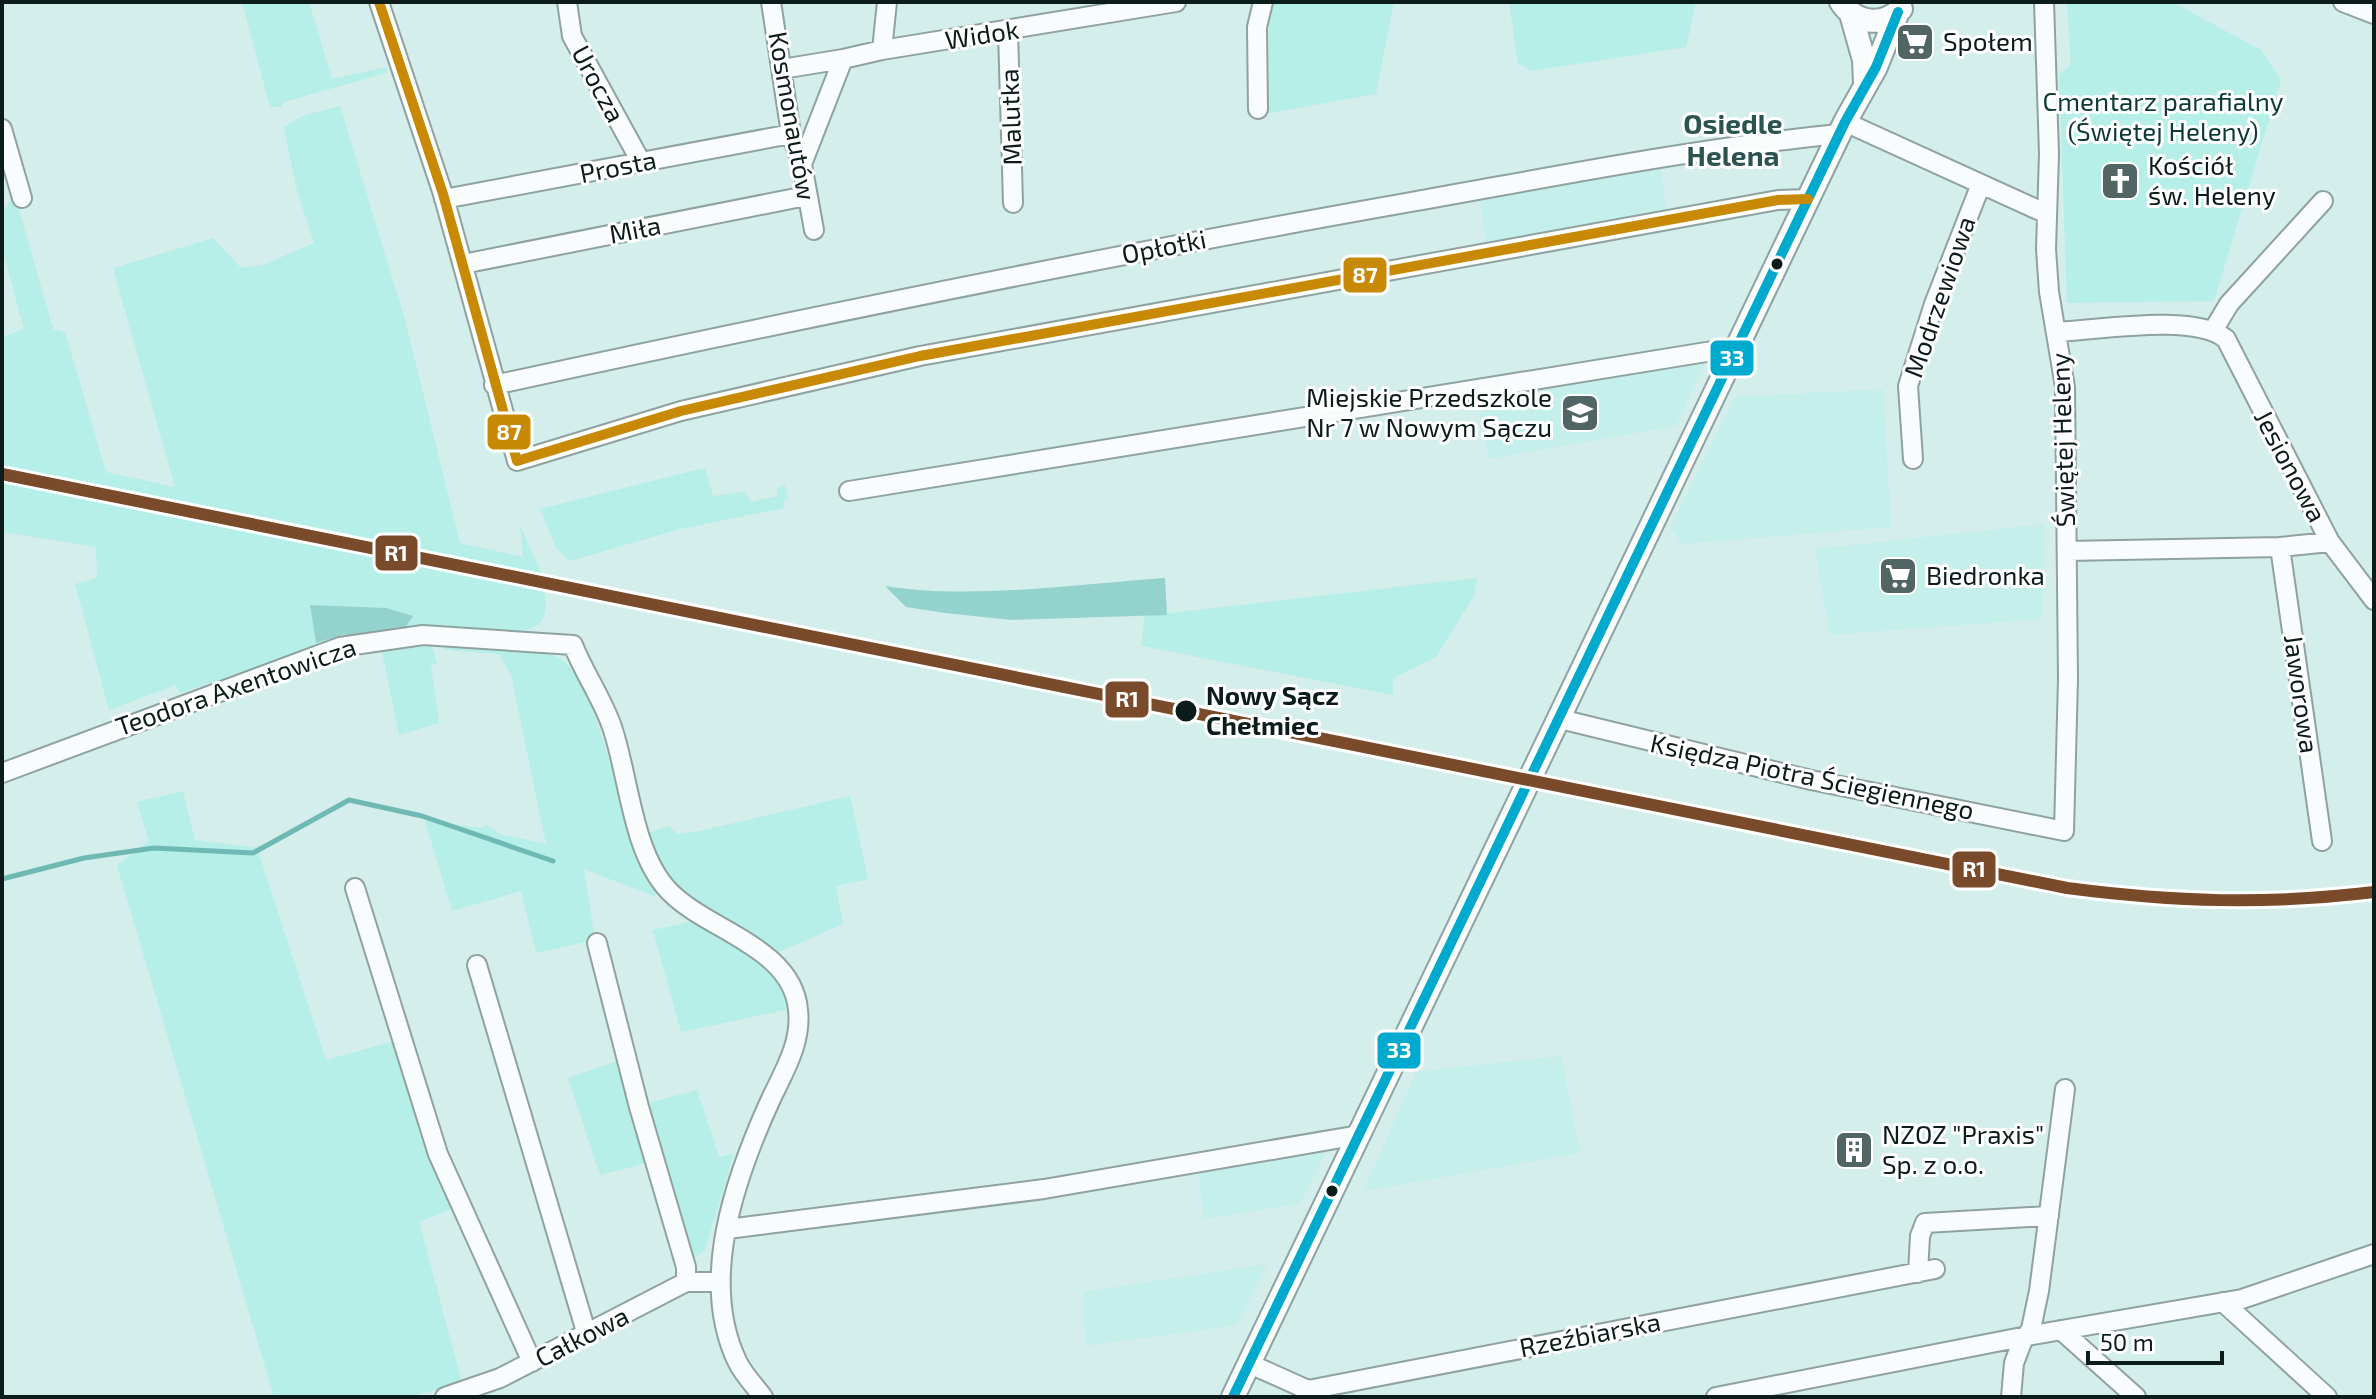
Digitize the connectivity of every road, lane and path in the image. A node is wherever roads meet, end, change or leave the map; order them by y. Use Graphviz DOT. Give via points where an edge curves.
graph roads {
  1 [pos="379,2"];
  2 [pos="567,2"];
  3 [pos="771,2"];
  4 [pos="887,2"];
  5 [pos="1176,2"];
  6 [pos="1263,2"];
  7 [pos="2044,2"];
  8 [pos="2343,2"];
  9 [pos="1904,5"];
  10 [pos="1846,8"];
  11 [pos="2374,14"];
  12 [pos="1008,32"];
  13 [pos="882,50"];
  14 [pos="843,59"];
  15 [pos="782,69"];
  16 [pos="1865,83"];
  17 [pos="1258,109"];
  18 [pos="1842,128"];
  19 [pos="2,129"];
  20 [pos="791,134"];
  21 [pos="641,162"];
  22 [pos="802,164"];
  23 [pos="1981,184"];
  24 [pos="806,196"];
  25 [pos="22,198"];
  26 [pos="444,199"];
  27 [pos="1808,199"];
  28 [pos="2323,201"];
  29 [pos="1013,203"];
  30 [pos="2047,214"];
  31 [pos="814,230"];
  32 [pos="463,264"];
  33 [pos="2214,329"];
  34 [pos="2057,332"];
  35 [pos="1737,347"];
  36 [pos="494,385"];
  37 [pos="1913,459"];
  38 [pos="849,491"];
  39 [pos="2330,542"];
  40 [pos="2280,547"];
  41 [pos="2067,551"];
  42 [pos="2374,600"];
  43 [pos="1560,719"];
  44 [pos="2,773"];
  45 [pos="2064,831"];
  46 [pos="2322,841"];
  47 [pos="355,888"];
  48 [pos="597,943"];
  49 [pos="477,965"];
  50 [pos="2065,1089"];
  51 [pos="1359,1135"];
  52 [pos="2049,1216"];
  53 [pos="728,1229"];
  54 [pos="2374,1254"];
  55 [pos="686,1282"];
  56 [pos="719,1282"];
  57 [pos="2223,1302"];
  58 [pos="2061,1330"];
  59 [pos="587,1335"];
  60 [pos="2027,1336"];
  61 [pos="532,1362"];
  62 [pos="1250,1364"];
  63 [pos="445,1397"];
  64 [pos="763,1397"];
  65 [pos="1233,1397"];
  66 [pos="1716,1397"];
  67 [pos="2011,1397"];
  68 [pos="2136,1397"];
  69 [pos="2327,1397"];
  1 -- 26 [label="street"];
  2 -- 21 [label="street, Urocza" via="572,36"];
  3 -- 15 [label="street, Kosmonautów"];
  4 -- 13 [label="street"];
  5 -- 12 [label="street, Widok"];
  6 -- 17 [label="street" via="1257,27"];
  7 -- 30 [label="street, Świętej Heleny"];
  8 -- 11 [label="street"];
  9 -- 10 [label="main road" via="1890,18 1870,21"];
  9 -- 16 [label="main road"];
  10 -- 16 [label="main road" via="1864,60"];
  12 -- 13 [label="street, Widok"];
  12 -- 29 [label="street, Malutka"];
  13 -- 14 [label="street, Widok"];
  14 -- 15 [label="street"];
  14 -- 22 [label="street"];
  15 -- 20 [label="street, Kosmonautów"];
  16 -- 18 [label="main road"];
  18 -- 23 [label="street"];
  18 -- 27 [label="main road"];
  18 -- 36 [label="street, Opłotki" via="1219,236 848,308"];
  19 -- 25 [label="street"];
  20 -- 21 [label="street, Prosta"];
  20 -- 22 [label="street, Kosmonautów"];
  21 -- 26 [label="street, Prosta"];
  22 -- 24 [label="street, Kosmonautów"];
  23 -- 30 [label="street"];
  23 -- 37 [label="street, Modrzewiowa" via="1908,386"];
  24 -- 31 [label="street, Kosmonautów"];
  24 -- 32 [label="street, Miła"];
  26 -- 32 [label="street"];
  27 -- 35 [label="main road"];
  27 -- 36 [label="street" via="920,356 681,411 517,461"];
  28 -- 33 [label="street" via="2229,304"];
  30 -- 34 [label="street, Świętej Heleny" via="2049,292"];
  32 -- 36 [label="street"];
  33 -- 34 [label="street"];
  33 -- 39 [label="street, Jesionowa" via="2226,339"];
  34 -- 41 [label="street, Świętej Heleny" via="2065,387"];
  35 -- 38 [label="street"];
  35 -- 43 [label="main road"];
  39 -- 40 [label="street"];
  39 -- 42 [label="street, Jesionowa"];
  40 -- 41 [label="street"];
  40 -- 46 [label="street, Jaworowa"];
  41 -- 45 [label="street, Świętej Heleny"];
  43 -- 45 [label="street, Księdza Piotra Ściegiennego" via="1811,780"];
  43 -- 51 [label="main road"];
  44 -- 53 [label="street, Teodora Axentowicza" via="340,647 423,635 573,645 612,726 656,874 683,903 763,954 796,996 796,1038 744,1170"];
  47 -- 61 [label="street" via="438,1154"];
  48 -- 55 [label="street"];
  49 -- 59 [label="street"];
  50 -- 52 [label="street"];
  51 -- 53 [label="street" via="1044,1189"];
  51 -- 62 [label="main road"];
  52 -- 60 [label="street"];
  52 -- 62 [label="street, Rzeźbiarska" via="1925,1223 1920,1236 1927,1271 1308,1390"];
  53 -- 56 [label="street"];
  54 -- 57 [label="street"];
  55 -- 56 [label="street, Całkowa"];
  55 -- 59 [label="street, Całkowa"];
  56 -- 64 [label="street" via="738,1364"];
  57 -- 58 [label="street"];
  57 -- 69 [label="street"];
  58 -- 60 [label="street"];
  58 -- 68 [label="street"];
  59 -- 61 [label="street, Całkowa"];
  60 -- 66 [label="street"];
  60 -- 67 [label="street" via="2014,1363"];
  61 -- 63 [label="street, Całkowa"];
  62 -- 65 [label="main road"];
}
